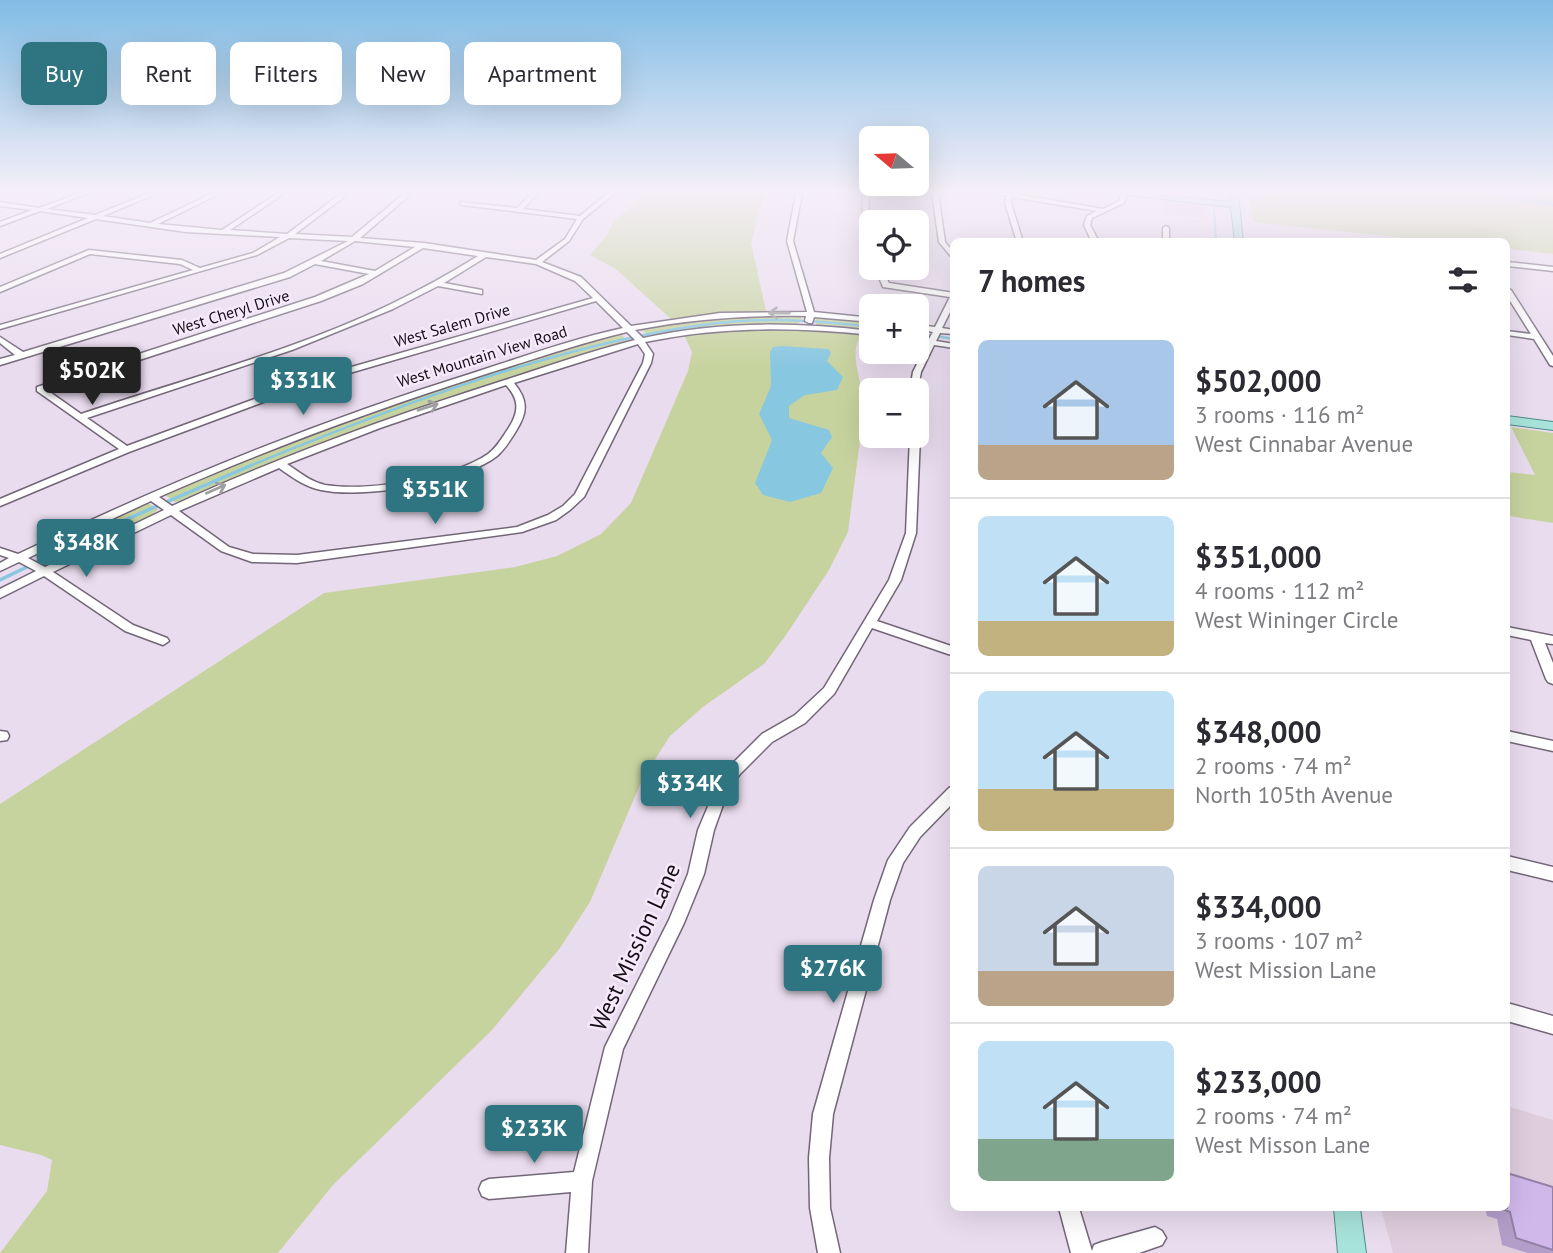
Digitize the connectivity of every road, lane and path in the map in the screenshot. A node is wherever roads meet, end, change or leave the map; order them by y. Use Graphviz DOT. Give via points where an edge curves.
graph roads {
  1 [pos="260,251"];
  2 [pos="335,251"];
  3 [pos="413,251"];
  4 [pos="469,251"];
  5 [pos="551,251"];
  6 [pos="793,251"];
  7 [pos="486,254"];
  8 [pos="317,262"];
  9 [pos="537,262"];
  10 [pos="1510,264"];
  11 [pos="1553,269"];
  12 [pos="201,271"];
  13 [pos="376,273"];
  14 [pos="884,280"];
  15 [pos="439,285"];
  16 [pos="0,290"];
  17 [pos="89,290"];
  18 [pos="479,292"];
  19 [pos="950,294"];
  20 [pos="1510,295"];
  21 [pos="98,298"];
  22 [pos="599,298"];
  23 [pos="950,303"];
  24 [pos="811,313"];
  25 [pos="859,319"];
  26 [pos="0,327"];
  27 [pos="807,327"];
  28 [pos="628,329"];
  29 [pos="929,329"];
  30 [pos="937,330"];
  31 [pos="859,332"];
  32 [pos="950,332"];
  33 [pos="1510,333"];
  34 [pos="1536,337"];
  35 [pos="0,340"];
  36 [pos="640,340"];
  37 [pos="931,342"];
  38 [pos="950,345"];
  39 [pos="21,355"];
  40 [pos="0,362"];
  41 [pos="1553,363"];
  42 [pos="916,378"];
  43 [pos="508,382"];
  44 [pos="40,389"];
  45 [pos="402,416"];
  46 [pos="81,418"];
  47 [pos="1510,420"];
  48 [pos="413,426"];
  49 [pos="1553,426"];
  50 [pos="915,448"];
  51 [pos="126,450"];
  52 [pos="279,463"];
  53 [pos="151,496"];
  54 [pos="0,503"];
  55 [pos="172,509"];
  56 [pos="0,551"];
  57 [pos="21,557"];
  58 [pos="0,567"];
  59 [pos="45,571"];
  60 [pos="0,594"];
  61 [pos="870,623"];
  62 [pos="1510,632"];
  63 [pos="1536,636"];
  64 [pos="1553,640"];
  65 [pos="163,641"];
  66 [pos="950,651"];
  67 [pos="1553,680"];
  68 [pos="1510,737"];
  69 [pos="1553,746"];
  70 [pos="950,796"];
  71 [pos="1510,864"];
  72 [pos="1553,874"];
  73 [pos="1510,1013"];
  74 [pos="1553,1026"];
  75 [pos="582,1181"];
  76 [pos="489,1189"];
  77 [pos="1070,1211"];
  78 [pos="1347,1211"];
  79 [pos="1155,1238"];
  80 [pos="577,1253"];
  81 [pos="829,1253"];
  82 [pos="1082,1253"];
  83 [pos="1102,1253"];
  84 [pos="1352,1253"];
  1 -- 12 [label="street"];
  2 -- 8 [label="street"];
  3 -- 13 [label="street, West Cheryl Drive"];
  4 -- 7 [label="street"];
  5 -- 9 [label="street"];
  6 -- 24 [label="street"];
  7 -- 9 [label="street"];
  7 -- 15 [label="street"];
  8 -- 13 [label="street"];
  8 -- 39 [label="street" via="245,290"];
  9 -- 22 [label="street" via="571,275"];
  10 -- 11 [label="street"];
  12 -- 16 [label="street" via="182,262 89,253"];
  12 -- 21 [label="street"];
  13 -- 44 [label="street, West Cheryl Drive" via="302,306"];
  14 -- 19 [label="street" via="886,285"];
  15 -- 18 [label="street"];
  15 -- 46 [label="street" via="381,316"];
  17 -- 21 [label="street"];
  20 -- 34 [label="street"];
  21 -- 26 [label="street"];
  22 -- 28 [label="street"];
  22 -- 51 [label="street, West Salem Drive" via="309,382"];
  23 -- 30 [label="street"];
  24 -- 25 [label="street, West Mountain View Road"];
  24 -- 27 [label="street"];
  24 -- 28 [label="street, West Mountain View Road, one-way" via="720,315"];
  27 -- 31 [label="street, West Mountain View Road"];
  27 -- 36 [label="street, West Mountain View Road" via="736,327"];
  28 -- 36 [label="street"];
  28 -- 53 [label="street, West Mountain View Road" via="373,407"];
  29 -- 30 [label="street"];
  30 -- 32 [label="street"];
  30 -- 37 [label="street"];
  33 -- 34 [label="street"];
  34 -- 41 [label="street"];
  35 -- 39 [label="street"];
  36 -- 43 [label="street, West Mountain View Road"];
  36 -- 55 [label="street" via="649,354 647,363 580,495 566,509 538,524 504,533 279,560 225,549"];
  37 -- 38 [label="street"];
  37 -- 42 [label="street"];
  39 -- 40 [label="street"];
  45 -- 43 [label="street, West Mountain View Road, one-way"];
  43 -- 52 [label="street" via="522,397 520,420 493,456 463,471 337,489 318,487"];
  44 -- 46 [label="street"];
  45 -- 48 [label="street, West Mountain View Road"];
  45 -- 52 [label="street, West Mountain View Road"];
  46 -- 51 [label="street"];
  47 -- 49 [label="main road"];
  50 -- 61 [label="street, West Mission Lane" via="914,514 907,552"];
  51 -- 54 [label="street, West Salem Drive"];
  55 -- 52 [label="street, West Mountain View Road, one-way"];
  53 -- 55 [label="street"];
  53 -- 57 [label="street, West Mountain View Road"];
  55 -- 59 [label="street, West Mountain View Road"];
  56 -- 57 [label="street"];
  57 -- 58 [label="street, West Mountain View Road"];
  57 -- 59 [label="street"];
  59 -- 60 [label="street, West Mountain View Road"];
  59 -- 65 [label="street" via="129,628"];
  61 -- 66 [label="street"];
  61 -- 75 [label="street, West Mission Lane" via="829,691 800,719 767,738 722,789 676,923 614,1047"];
  62 -- 63 [label="street"];
  63 -- 64 [label="street"];
  63 -- 67 [label="street"];
  68 -- 69 [label="street"];
  70 -- 81 [label="street" via="915,832 896,860 823,1114 820,1208"];
  71 -- 72 [label="street"];
  73 -- 74 [label="street"];
  75 -- 76 [label="street"];
  75 -- 80 [label="street, West Mission Lane"];
  77 -- 82 [label="street"];
  78 -- 84 [label="main road"];
  79 -- 83 [label="street"];
}
